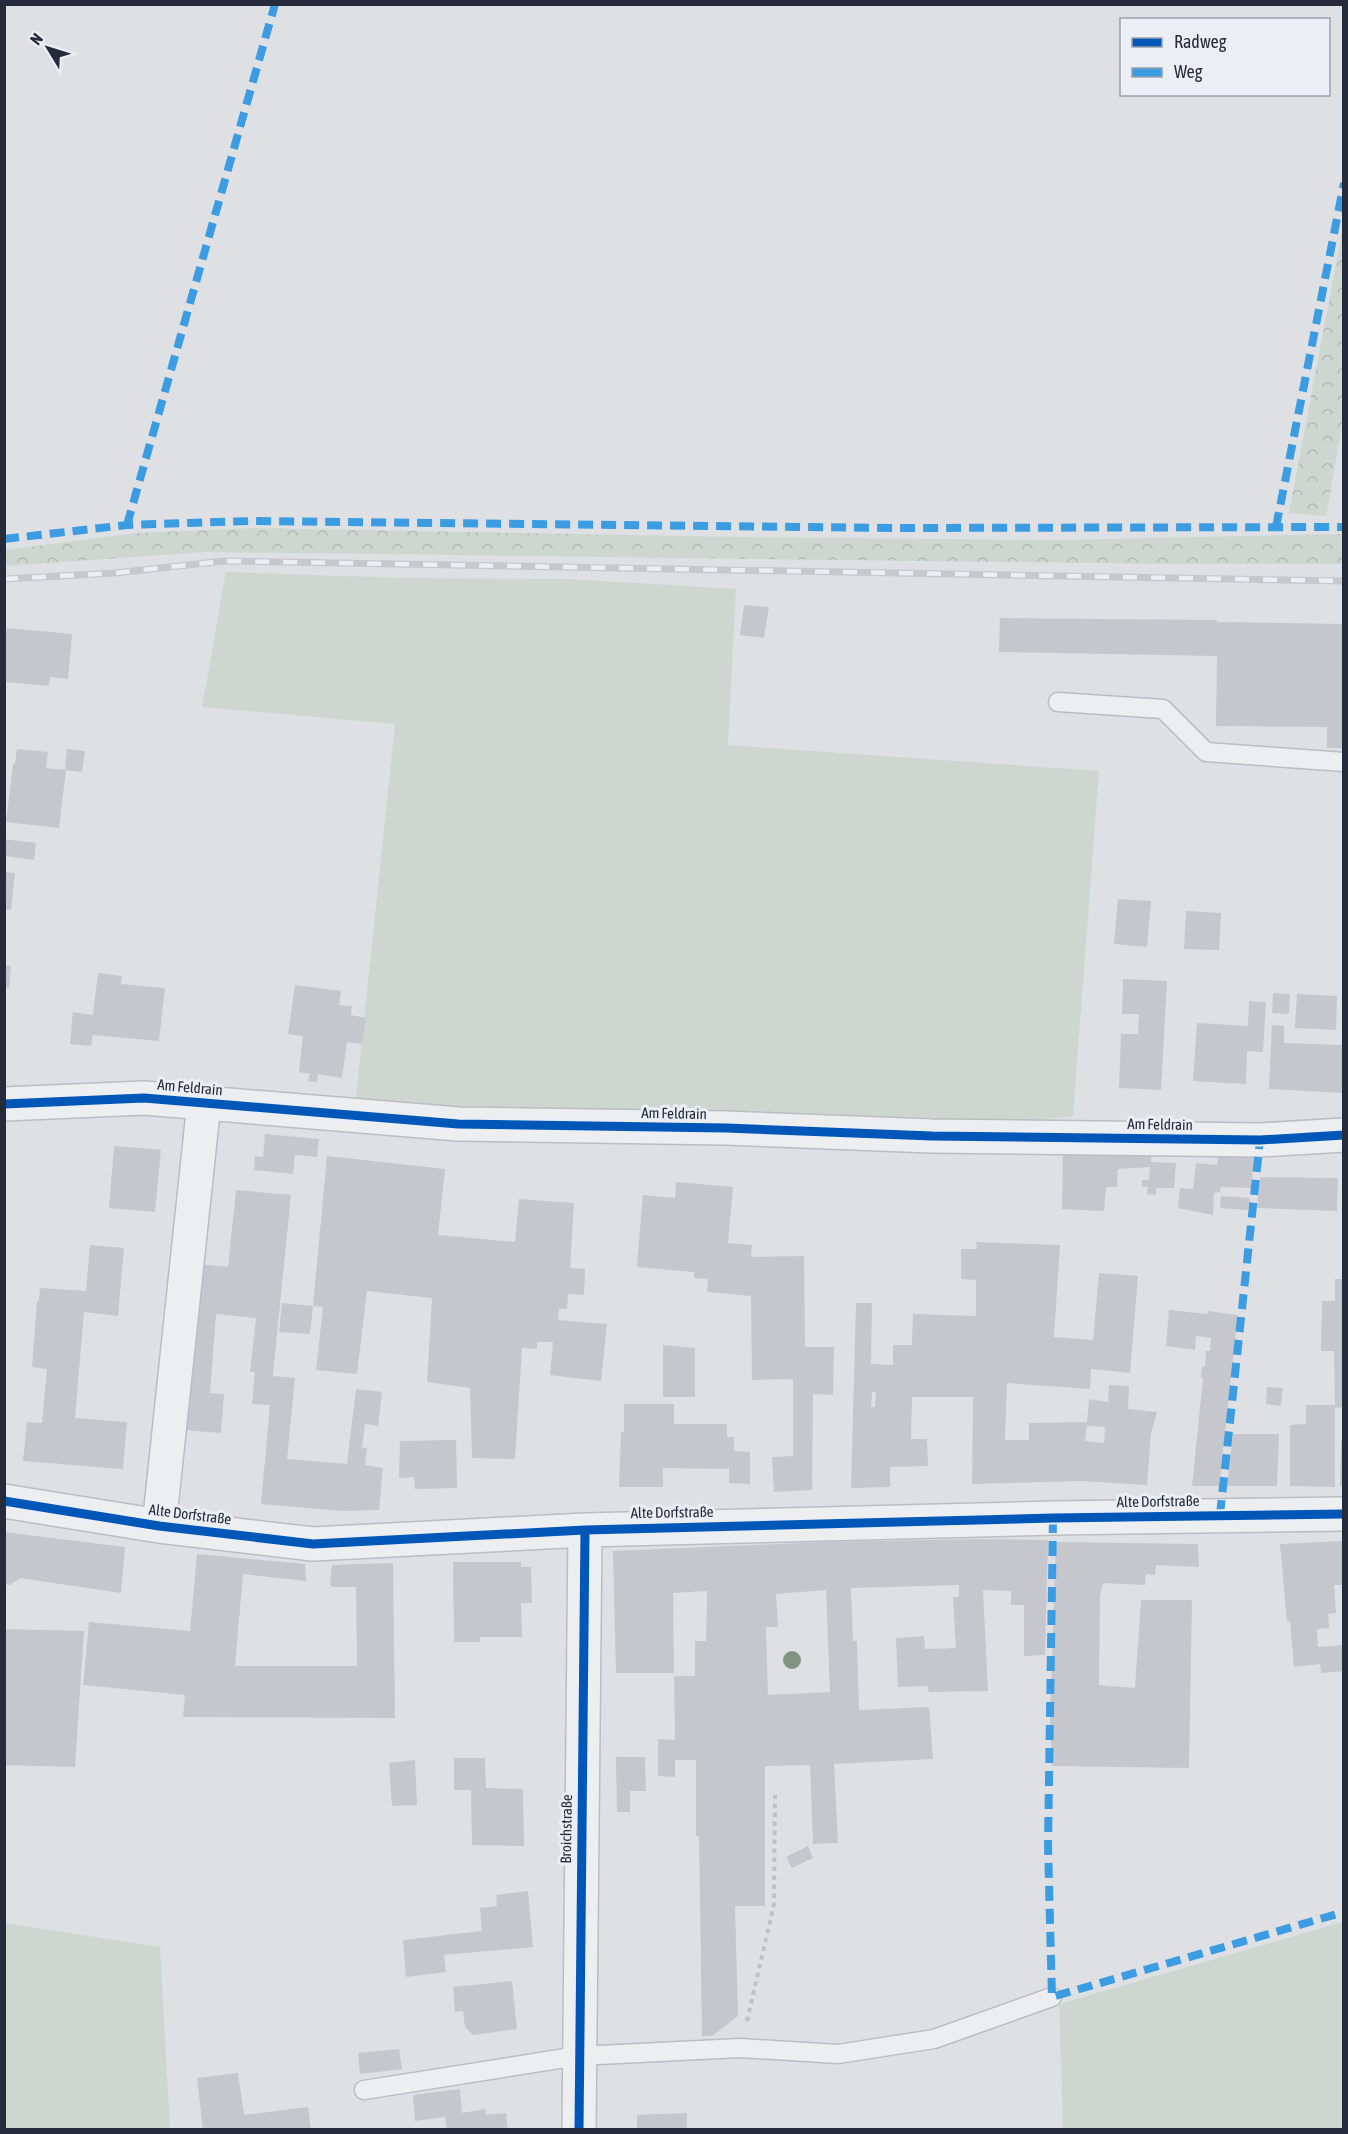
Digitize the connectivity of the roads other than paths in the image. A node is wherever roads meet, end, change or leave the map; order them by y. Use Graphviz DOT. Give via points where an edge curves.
graph roads {
  1 [pos="1058,702"];
  2 [pos="1344,762"];
  3 [pos="204,1103"];
  4 [pos="4,1104"];
  5 [pos="1344,1135"];
  6 [pos="4,1501"];
  7 [pos="1344,1514"];
  8 [pos="159,1526"];
  9 [pos="585,1530"];
  10 [pos="1052,1997"];
  11 [pos="578,2056"];
  12 [pos="364,2090"];
  13 [pos="579,2130"];
  1 -- 2 [label="lane" via="1163,709 1206,752"];
  3 -- 4 [label="street, Am Feldrain" via="144,1098"];
  3 -- 5 [label="street, Am Feldrain" via="458,1124 1248,1140"];
  3 -- 8 [label="street"];
  6 -- 8 [label="street, Alte Dorfstraße"];
  7 -- 9 [label="street, Alte Dorfstraße"];
  8 -- 9 [label="street, Alte Dorfstraße" via="313,1544"];
  9 -- 11 [label="street, Broichstraße"];
  10 -- 11 [label="lane" via="934,2039 838,2054 741,2048"];
  11 -- 12 [label="lane"];
  11 -- 13 [label="street, Broichstraße"];
}
